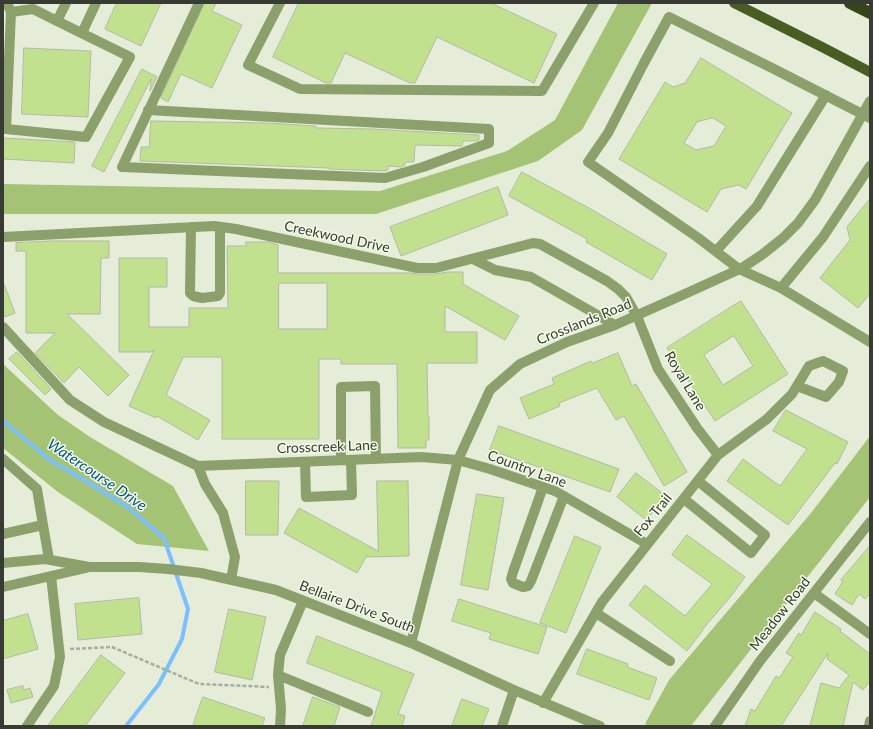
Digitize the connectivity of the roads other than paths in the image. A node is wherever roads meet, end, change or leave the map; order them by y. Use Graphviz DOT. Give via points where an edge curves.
graph roads {
  1 [pos="66,3"];
  2 [pos="96,3"];
  3 [pos="199,3"];
  4 [pos="280,3"];
  5 [pos="594,3"];
  6 [pos="734,3"];
  7 [pos="850,3"];
  8 [pos="34,6"];
  9 [pos="9,8"];
  10 [pos="869,12"];
  11 [pos="57,21"];
  12 [pos="82,33"];
  13 [pos="870,72"];
  14 [pos="826,95"];
  15 [pos="870,101"];
  16 [pos="148,110"];
  17 [pos="866,116"];
  18 [pos="870,166"];
  19 [pos="191,227"];
  20 [pos="220,227"];
  21 [pos="3,237"];
  22 [pos="716,251"];
  23 [pos="473,259"];
  24 [pos="739,269"];
  25 [pos="781,288"];
  26 [pos="637,316"];
  27 [pos="615,325"];
  28 [pos="3,327"];
  29 [pos="870,342"];
  30 [pos="797,386"];
  31 [pos="718,455"];
  32 [pos="3,459"];
  33 [pos="376,459"];
  34 [pos="346,460"];
  35 [pos="458,460"];
  36 [pos="305,462"];
  37 [pos="198,466"];
  38 [pos="698,482"];
  39 [pos="543,487"];
  40 [pos="564,496"];
  41 [pos="684,498"];
  42 [pos="870,522"];
  43 [pos="43,525"];
  44 [pos="3,534"];
  45 [pos="648,544"];
  46 [pos="49,559"];
  47 [pos="3,563"];
  48 [pos="89,567"];
  49 [pos="51,576"];
  50 [pos="231,580"];
  51 [pos="3,587"];
  52 [pos="814,593"];
  53 [pos="303,602"];
  54 [pos="596,612"];
  55 [pos="870,634"];
  56 [pos="411,643"];
  57 [pos="670,661"];
  58 [pos="278,675"];
  59 [pos="514,690"];
  60 [pos="543,703"];
  61 [pos="368,712"];
  62 [pos="870,721"];
  63 [pos="27,726"];
  64 [pos="280,726"];
  65 [pos="502,726"];
  66 [pos="600,726"];
  67 [pos="715,726"];
  68 [pos="869,726"];
  1 -- 11 [label="street"];
  2 -- 12 [label="street"];
  3 -- 16 [label="street"];
  4 -- 5 [label="street" via="248,65 300,89 542,91"];
  6 -- 13 [label="main road"];
  7 -- 10 [label="highway"];
  8 -- 9 [label="street"];
  8 -- 11 [label="street"];
  9 -- 12 [label="street" via="6,130 86,137 130,57"];
  11 -- 12 [label="street"];
  14 -- 17 [label="street"];
  14 -- 22 [label="street" via="757,206"];
  14 -- 22 [label="street" via="669,17 608,133 588,162"];
  15 -- 17 [label="street, Crosslands Road"];
  16 -- 16 [label="street" via="122,167 385,178 489,144 488,129"];
  17 -- 24 [label="street, Crosslands Road" via="802,217 783,238"];
  18 -- 25 [label="street" via="823,237"];
  19 -- 20 [label="street, Creekwood Drive"];
  19 -- 20 [label="street" via="190,293 202,298 218,296 220,293"];
  19 -- 21 [label="street, Creekwood Drive"];
  20 -- 23 [label="street, Creekwood Drive" via="417,268 436,268"];
  22 -- 24 [label="street"];
  23 -- 26 [label="street, Creekwood Drive" via="533,243 540,244 618,289"];
  23 -- 27 [label="street" via="494,270 531,277"];
  24 -- 25 [label="street"];
  24 -- 26 [label="street, Crosslands Road"];
  25 -- 29 [label="street"];
  26 -- 27 [label="street, Crosslands Road"];
  26 -- 31 [label="street, Royal Lane" via="658,368"];
  27 -- 35 [label="street, Crosslands Road" via="567,342 520,364 490,390"];
  28 -- 37 [label="street, Crosscreek Lane" via="70,400 104,422"];
  30 -- 30 [label="street, Fox Trail" via="809,366 823,361 843,371 839,382 826,398"];
  30 -- 31 [label="street, Fox Trail" via="767,419"];
  31 -- 38 [label="street, Fox Trail"];
  32 -- 43 [label="street" via="37,489"];
  33 -- 34 [label="street, Crosscreek Lane"];
  33 -- 34 [label="street" via="375,386 341,387"];
  33 -- 35 [label="street, Crosscreek Lane" via="421,457"];
  34 -- 36 [label="street, Crosscreek Lane"];
  34 -- 36 [label="street" via="352,495 306,497"];
  35 -- 39 [label="street, Country Lane"];
  35 -- 56 [label="street, Crosslands Road"];
  36 -- 37 [label="street, Crosscreek Lane"];
  37 -- 50 [label="street" via="205,484 223,513 235,557"];
  38 -- 41 [label="street, Fox Trail"];
  38 -- 41 [label="street" via="765,535 751,553"];
  39 -- 40 [label="street, Country Lane"];
  39 -- 40 [label="street" via="512,572 513,583 523,587 528,586 531,581"];
  40 -- 45 [label="street, Country Lane"];
  41 -- 45 [label="street, Fox Trail"];
  42 -- 52 [label="street, Meadow Road"];
  43 -- 44 [label="street"];
  43 -- 46 [label="street"];
  45 -- 54 [label="street, Fox Trail"];
  46 -- 47 [label="street, Bellaire Drive South"];
  46 -- 48 [label="street, Bellaire Drive South"];
  48 -- 49 [label="street, Bellaire Drive South"];
  48 -- 50 [label="street, Bellaire Drive South" via="168,569"];
  49 -- 51 [label="street, Bellaire Drive South"];
  49 -- 63 [label="street" via="60,657 54,686"];
  50 -- 53 [label="street, Bellaire Drive South" via="276,590"];
  52 -- 55 [label="street"];
  52 -- 67 [label="street, Meadow Road" via="760,661"];
  53 -- 56 [label="street, Bellaire Drive South"];
  53 -- 58 [label="street" via="280,655"];
  54 -- 57 [label="street"];
  54 -- 60 [label="street, Fox Trail"];
  56 -- 59 [label="street, Bellaire Drive South"];
  58 -- 61 [label="street"];
  58 -- 64 [label="street"];
  59 -- 60 [label="street, Bellaire Drive South"];
  59 -- 65 [label="street"];
  60 -- 66 [label="street, Bellaire Drive South"];
  62 -- 68 [label="street"];
}
